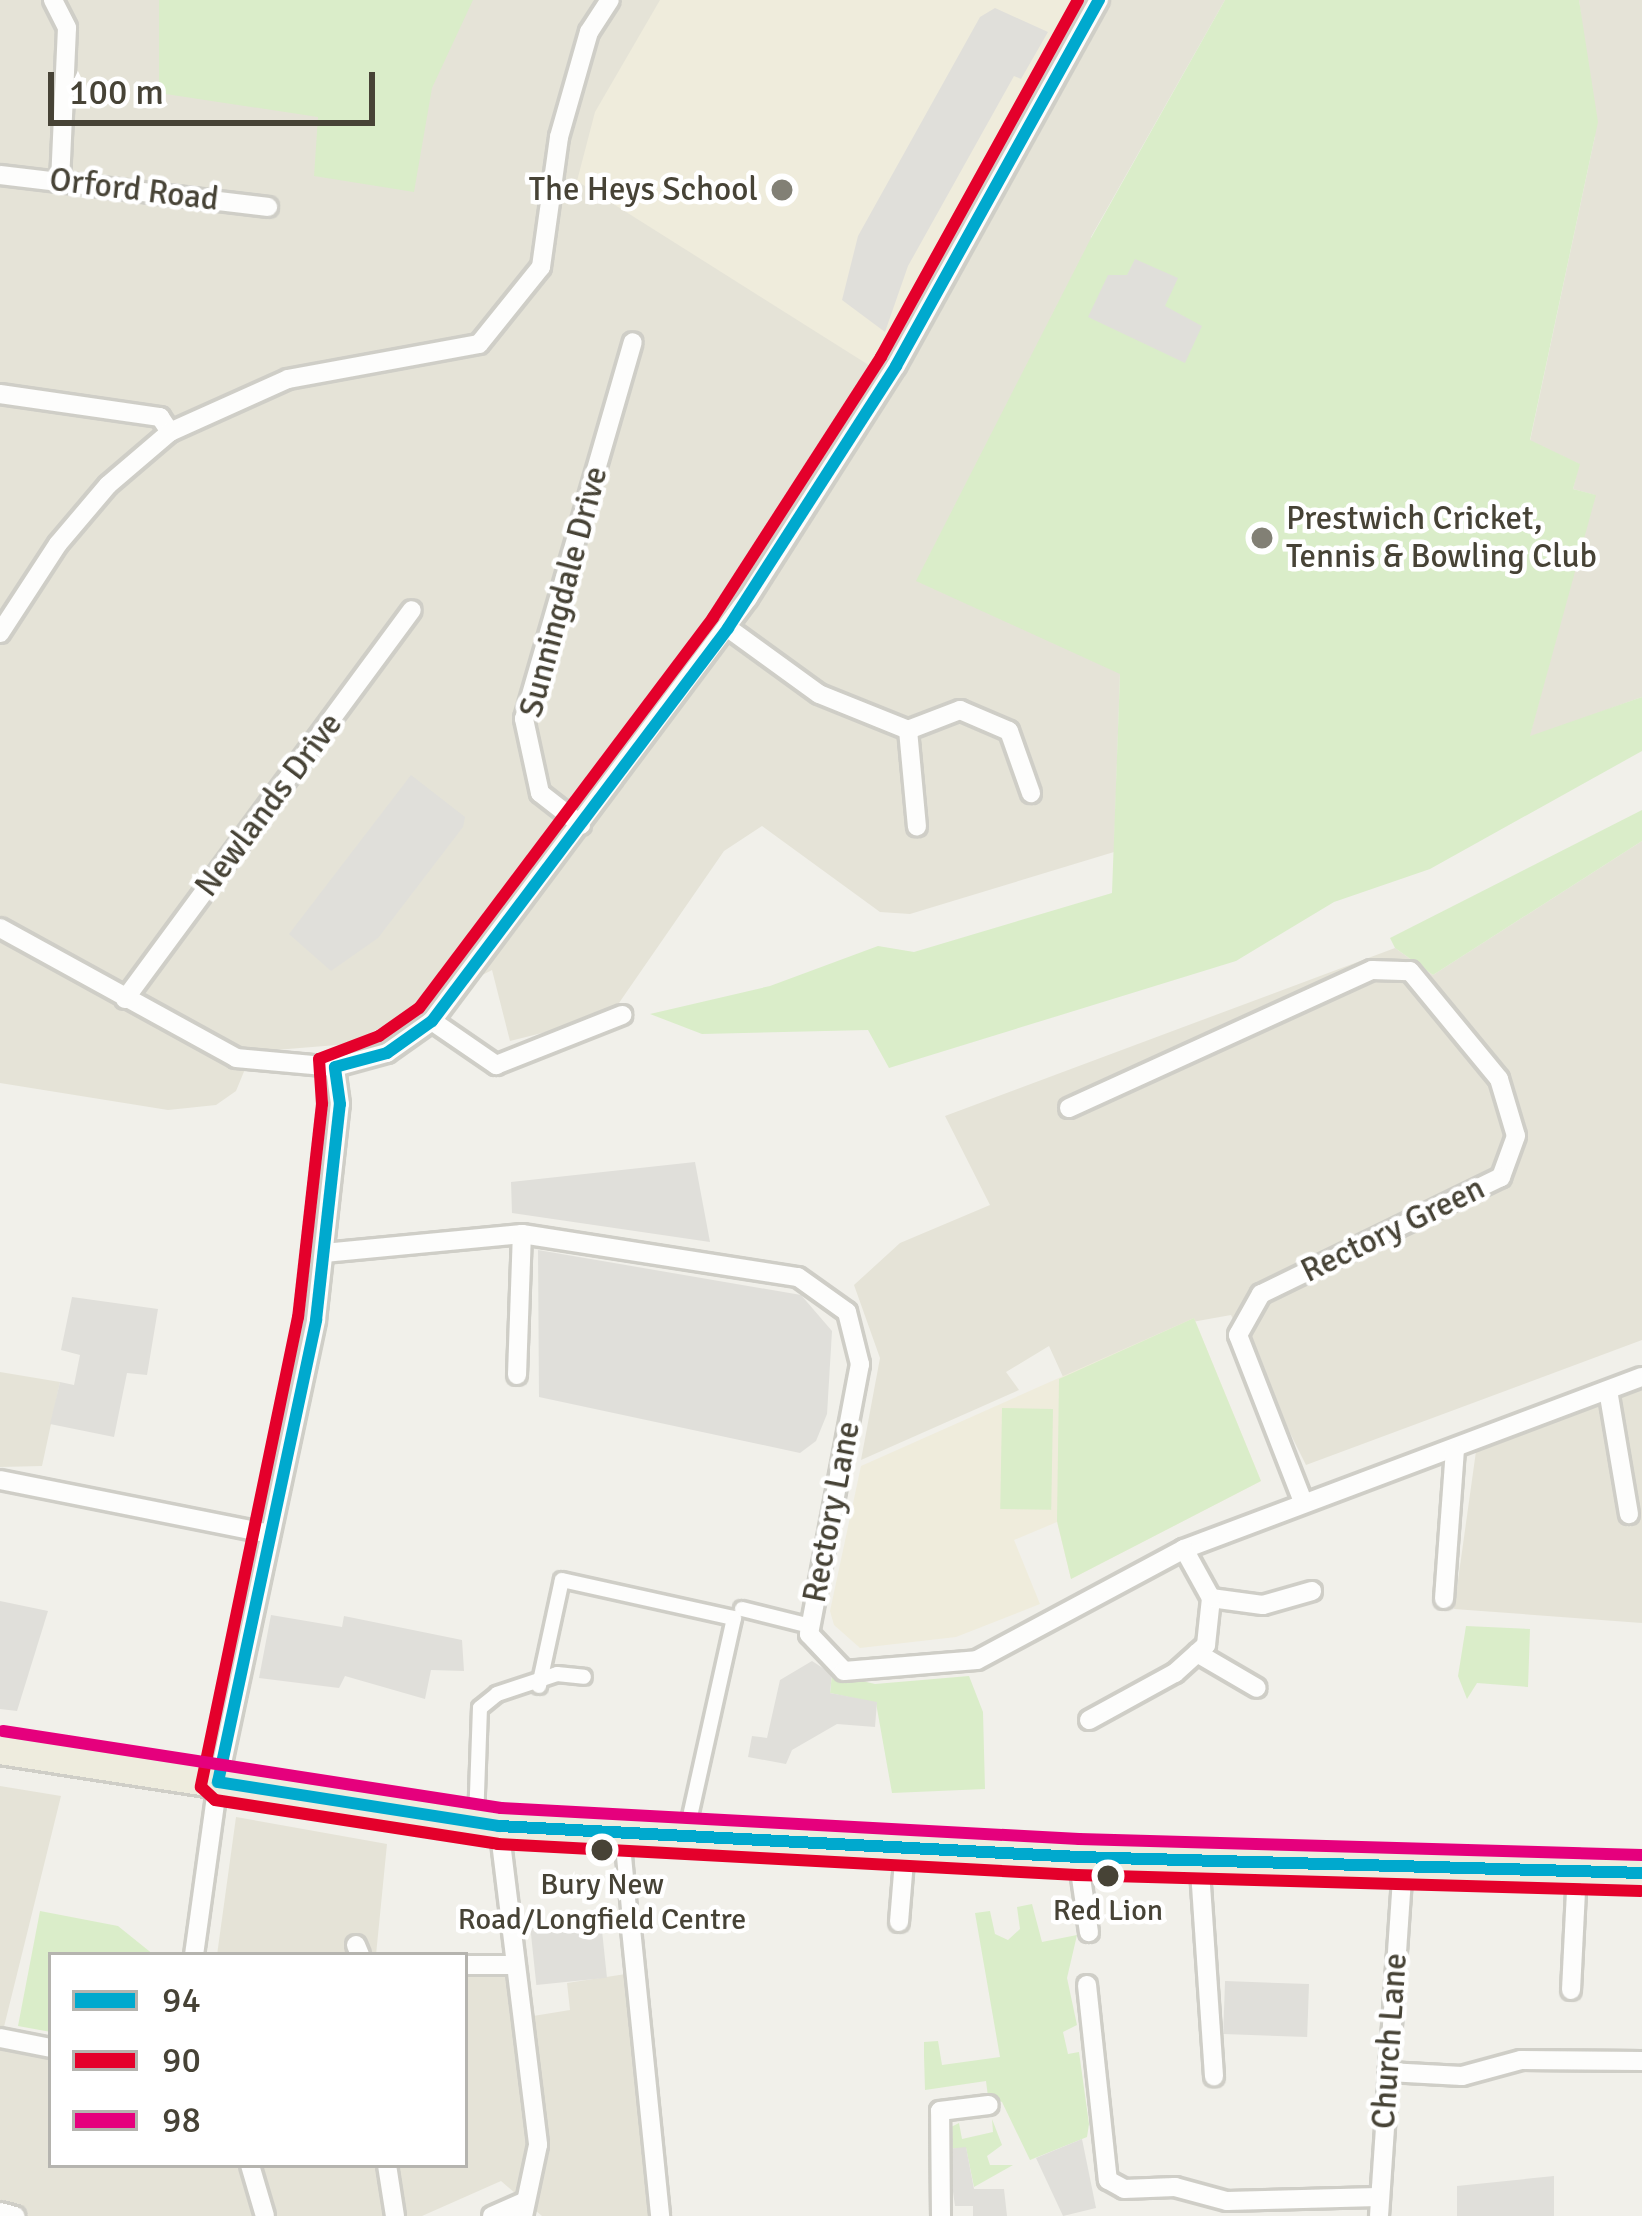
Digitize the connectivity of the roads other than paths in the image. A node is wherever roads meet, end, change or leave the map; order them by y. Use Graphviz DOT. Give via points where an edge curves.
graph roads {
  1 [pos="53,0"];
  2 [pos="610,0"];
  3 [pos="1099,0"];
  4 [pos="0,175"];
  5 [pos="60,181"];
  6 [pos="268,207"];
  7 [pos="632,342"];
  8 [pos="0,394"];
  9 [pos="170,432"];
  10 [pos="412,610"];
  11 [pos="728,628"];
  12 [pos="0,633"];
  13 [pos="908,730"];
  14 [pos="1031,793"];
  15 [pos="581,825"];
  16 [pos="917,827"];
  17 [pos="0,928"];
  18 [pos="124,999"];
  19 [pos="622,1015"];
  20 [pos="432,1021"];
  21 [pos="335,1067"];
  22 [pos="1069,1108"];
  23 [pos="522,1234"];
  24 [pos="324,1253"];
  25 [pos="517,1375"];
  26 [pos="1642,1377"];
  27 [pos="1608,1390"];
  28 [pos="1455,1449"];
  29 [pos="0,1480"];
  30 [pos="1303,1502"];
  31 [pos="1629,1514"];
  32 [pos="270,1534"];
  33 [pos="1184,1549"];
  34 [pos="1312,1591"];
  35 [pos="1210,1598"];
  36 [pos="1444,1598"];
  37 [pos="742,1610"];
  38 [pos="810,1625"];
  39 [pos="1197,1653"];
  40 [pos="584,1677"];
  41 [pos="539,1686"];
  42 [pos="1257,1688"];
  43 [pos="1089,1720"];
  44 [pos="0,1749"];
  45 [pos="218,1782"];
  46 [pos="488,1824"];
  47 [pos="622,1830"];
  48 [pos="686,1834"];
  49 [pos="905,1849"];
  50 [pos="1078,1856"];
  51 [pos="1199,1856"];
  52 [pos="1403,1865"];
  53 [pos="1642,1873"];
  54 [pos="1576,1874"];
  55 [pos="630,1919"];
  56 [pos="899,1922"];
  57 [pos="1089,1932"];
  58 [pos="194,1952"];
  59 [pos="468,1965"];
  60 [pos="511,1965"];
  61 [pos="1087,1985"];
  62 [pos="1570,1990"];
  63 [pos="0,2038"];
  64 [pos="48,2047"];
  65 [pos="1642,2061"];
  66 [pos="1388,2072"];
  67 [pos="1214,2076"];
  68 [pos="989,2105"];
  69 [pos="251,2168"];
  70 [pos="387,2168"];
  71 [pos="1378,2206"];
  72 [pos="527,2211"];
  73 [pos="0,2212"];
  74 [pos="15,2216"];
  75 [pos="265,2216"];
  76 [pos="395,2216"];
  77 [pos="492,2216"];
  78 [pos="660,2216"];
  79 [pos="941,2216"];
  1 -- 5 [label="street" via="67,28"];
  2 -- 9 [label="street" via="589,32 559,137 541,267 479,344 288,379"];
  3 -- 11 [label="street" via="896,366"];
  4 -- 5 [label="street, Orford Road"];
  5 -- 6 [label="street, Orford Road"];
  7 -- 15 [label="street, Sunningdale Drive" via="524,719 540,793"];
  8 -- 9 [label="street" via="160,417"];
  9 -- 12 [label="street" via="70,529"];
  10 -- 18 [label="street, Newlands Drive"];
  11 -- 13 [label="street" via="819,694"];
  11 -- 15 [label="street"];
  13 -- 14 [label="street" via="960,710 1009,731"];
  13 -- 16 [label="street"];
  15 -- 20 [label="street"];
  17 -- 18 [label="street"];
  18 -- 21 [label="street" via="236,1058"];
  19 -- 20 [label="street" via="496,1065"];
  20 -- 21 [label="street" via="386,1053"];
  21 -- 24 [label="street" via="340,1103"];
  22 -- 30 [label="street, Rectory Green" via="1372,970 1410,971 1499,1079 1516,1136 1502,1177 1261,1294 1238,1335"];
  23 -- 24 [label="street, Rectory Lane"];
  23 -- 25 [label="street"];
  23 -- 38 [label="street, Rectory Lane" via="798,1277 847,1312 860,1364"];
  24 -- 32 [label="street"];
  26 -- 27 [label="street, Rectory Lane"];
  27 -- 28 [label="street, Rectory Lane"];
  27 -- 31 [label="street"];
  28 -- 30 [label="street, Rectory Lane"];
  28 -- 36 [label="street"];
  29 -- 32 [label="street"];
  30 -- 33 [label="street, Rectory Lane"];
  32 -- 45 [label="street"];
  33 -- 35 [label="street"];
  33 -- 38 [label="street, Rectory Lane" via="977,1660 844,1671 809,1634"];
  34 -- 35 [label="street" via="1263,1605"];
  35 -- 39 [label="street" via="1206,1645"];
  37 -- 38 [label="street"];
  39 -- 42 [label="street"];
  39 -- 43 [label="street"];
  40 -- 41 [label="street" via="557,1674"];
  41 -- 46 [label="street" via="497,1694 480,1708"];
  41 -- 48 [label="street" via="562,1580 734,1618"];
  44 -- 45 [label="highway"];
  45 -- 46 [label="highway"];
  45 -- 58 [label="street"];
  46 -- 47 [label="highway"];
  46 -- 60 [label="street"];
  47 -- 48 [label="highway"];
  47 -- 55 [label="street"];
  48 -- 49 [label="highway"];
  49 -- 50 [label="highway"];
  49 -- 56 [label="street"];
  50 -- 51 [label="highway"];
  50 -- 57 [label="street"];
  51 -- 52 [label="highway"];
  51 -- 67 [label="street"];
  52 -- 54 [label="highway"];
  52 -- 66 [label="street, Church Lane"];
  53 -- 54 [label="highway"];
  54 -- 62 [label="street"];
  55 -- 78 [label="street"];
  59 -- 60 [label="street"];
  60 -- 72 [label="street" via="538,2145"];
  61 -- 71 [label="street" via="1108,2180 1124,2189 1174,2187 1227,2201"];
  63 -- 64 [label="street"];
  65 -- 66 [label="street" via="1521,2060 1462,2075"];
  66 -- 71 [label="street, Church Lane"];
  68 -- 79 [label="street" via="940,2111"];
  69 -- 75 [label="street"];
  70 -- 76 [label="street"];
  72 -- 77 [label="street"];
  73 -- 74 [label="street"];
}
